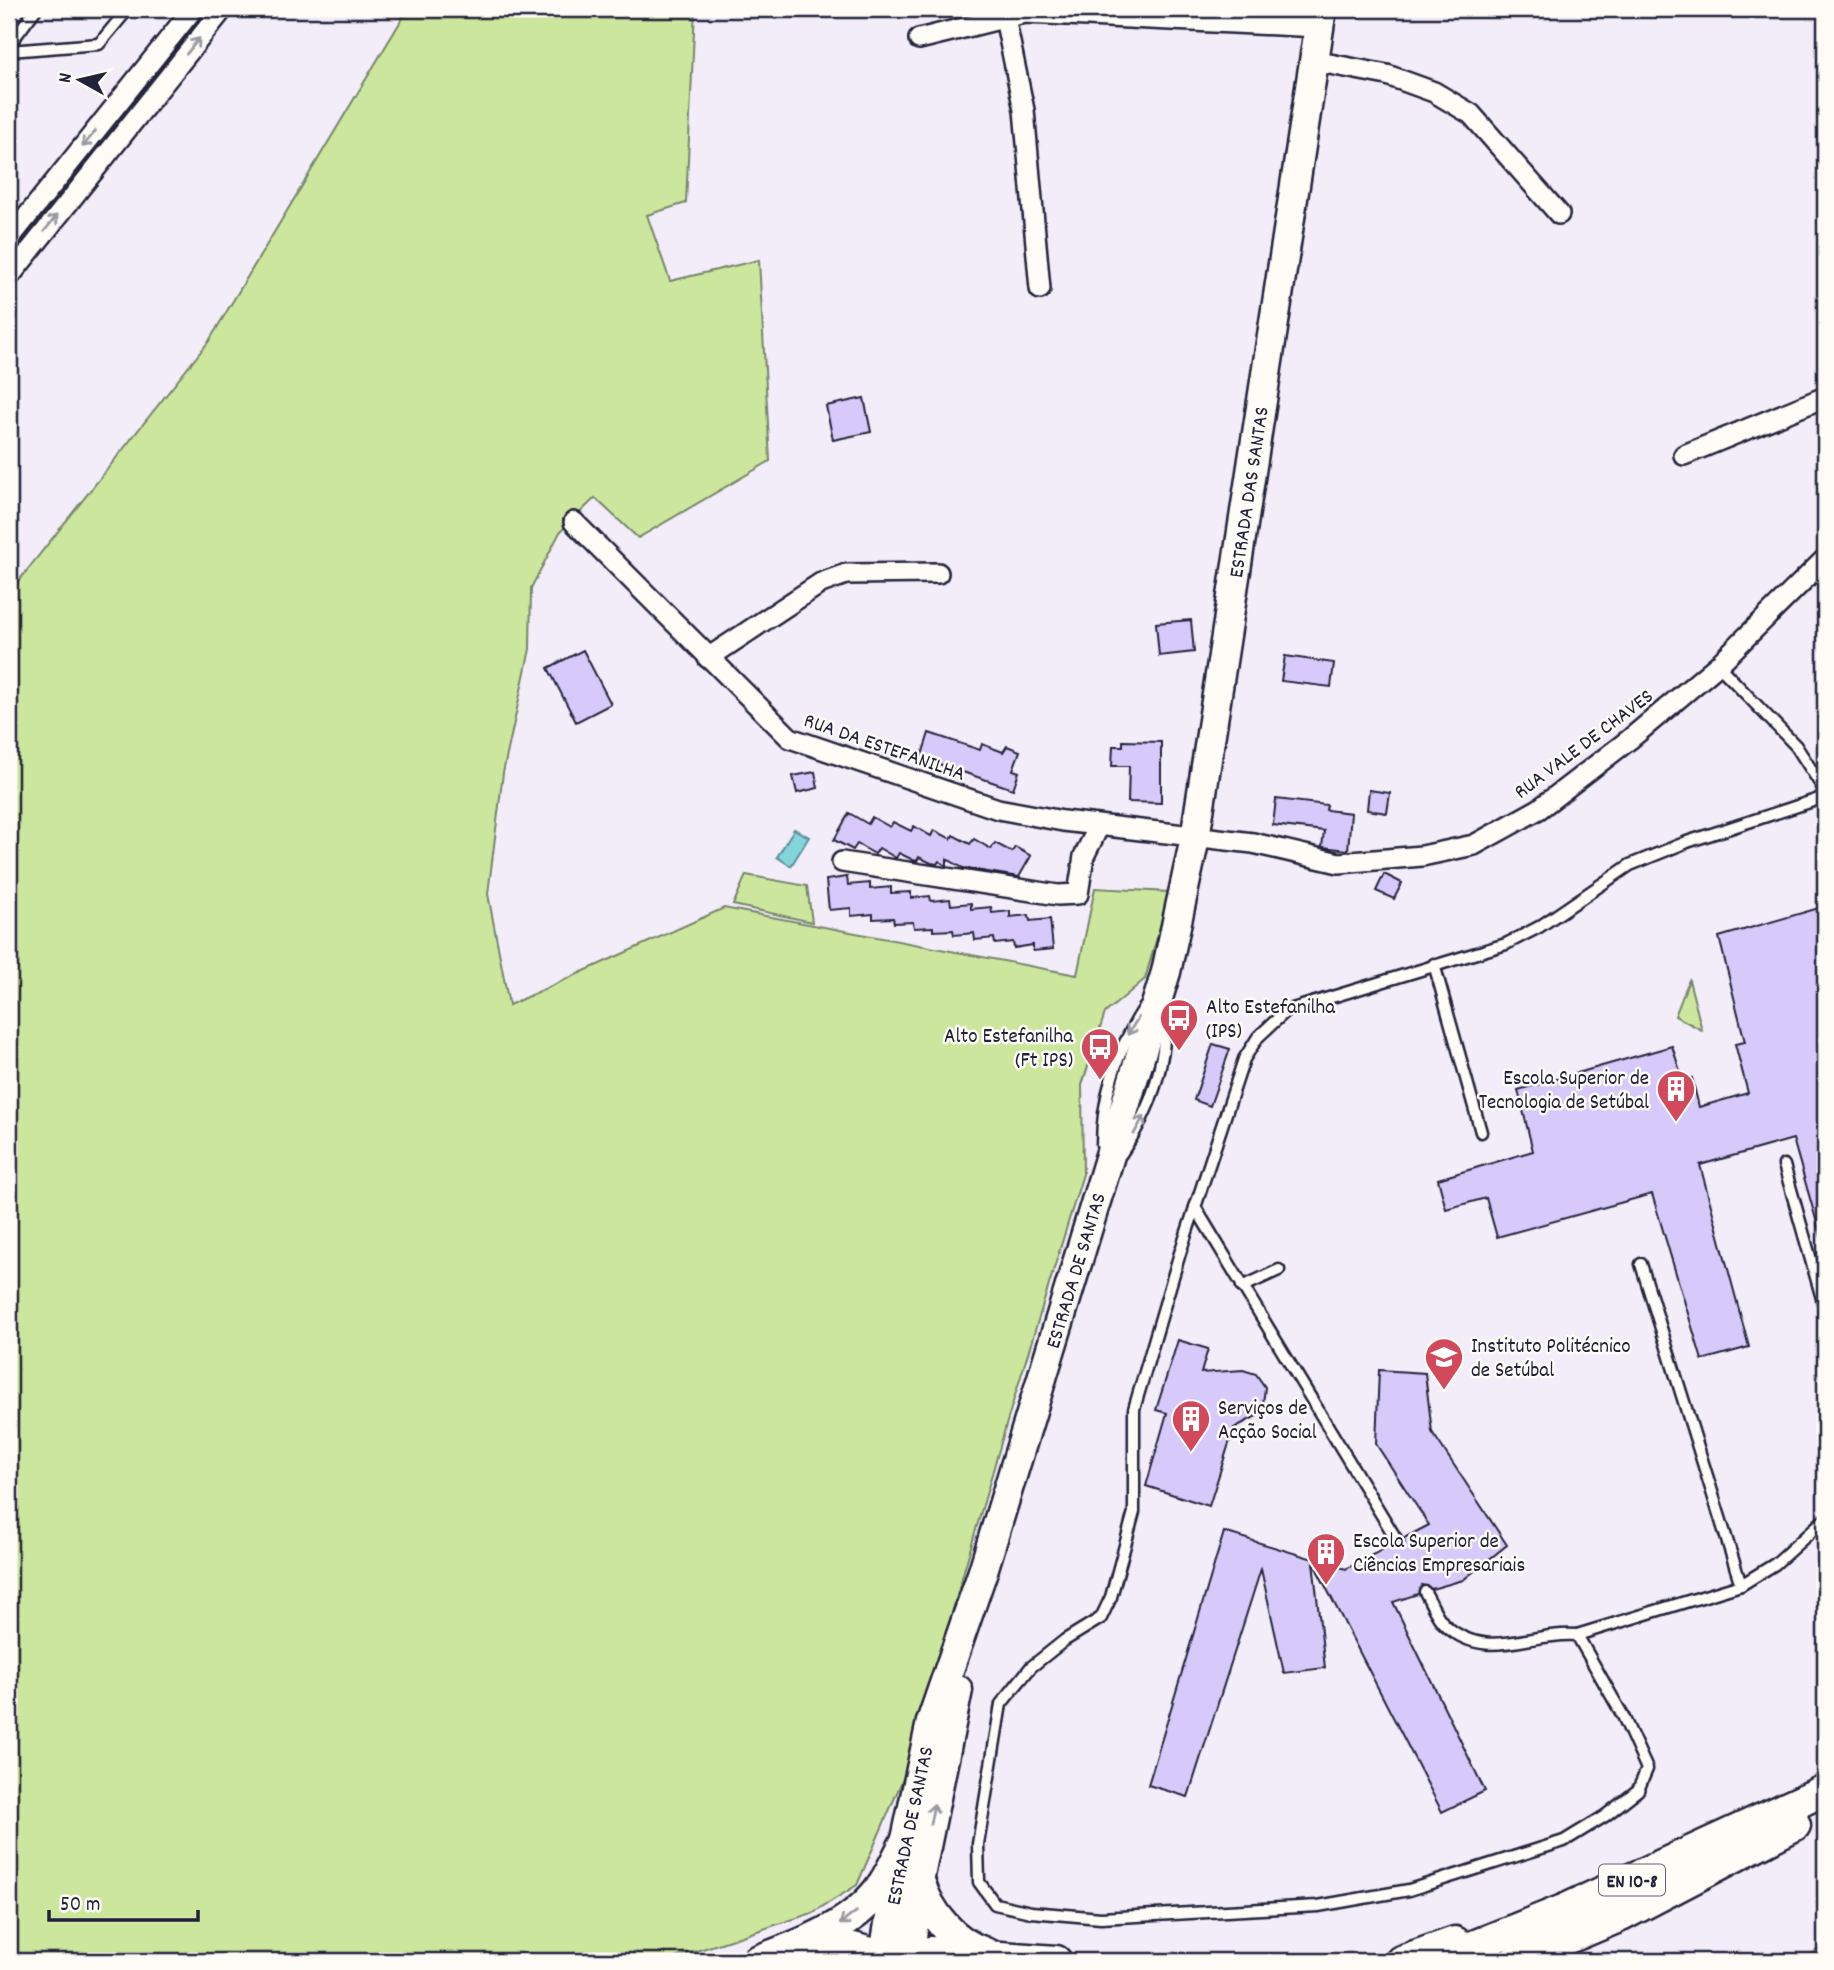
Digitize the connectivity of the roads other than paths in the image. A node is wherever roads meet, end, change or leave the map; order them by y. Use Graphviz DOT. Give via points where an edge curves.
graph roads {
  1 [pos="36,9"];
  2 [pos="128,9"];
  3 [pos="193,9"];
  4 [pos="223,9"];
  5 [pos="1024,11"];
  6 [pos="1004,18"];
  7 [pos="1321,18"];
  8 [pos="919,39"];
  9 [pos="9,45"];
  10 [pos="9,51"];
  11 [pos="1314,61"];
  12 [pos="1559,214"];
  13 [pos="9,239"];
  14 [pos="9,277"];
  15 [pos="1040,289"];
  16 [pos="1825,397"];
  17 [pos="1684,455"];
  18 [pos="574,522"];
  19 [pos="1825,559"];
  20 [pos="937,573"];
  21 [pos="708,658"];
  22 [pos="1718,665"];
  23 [pos="1825,791"];
  24 [pos="1825,797"];
  25 [pos="1099,826"];
  26 [pos="1195,838"];
  27 [pos="842,862"];
  28 [pos="1434,964"];
  29 [pos="1166,972"];
  30 [pos="1481,1132"];
  31 [pos="1784,1165"];
  32 [pos="1195,1207"];
  33 [pos="1641,1264"];
  34 [pos="1279,1270"];
  35 [pos="1241,1287"];
  36 [pos="1825,1309"];
  37 [pos="1825,1519"];
  38 [pos="1398,1542"];
  39 [pos="983,1571"];
  40 [pos="1741,1585"];
  41 [pos="1425,1592"];
  42 [pos="1577,1635"];
  43 [pos="1825,1790"];
  44 [pos="1825,1809"];
  45 [pos="1780,1812"];
  46 [pos="904,1845"];
  47 [pos="919,1881"];
  48 [pos="799,1945"];
  49 [pos="1002,1957"];
  50 [pos="757,1961"];
  51 [pos="897,1961"];
  52 [pos="1056,1961"];
  53 [pos="1401,1961"];
  54 [pos="1436,1961"];
  55 [pos="1486,1961"];
  56 [pos="1515,1961"];
  1 -- 9 [label="lane"];
  2 -- 10 [label="lane" via="99,44"];
  3 -- 13 [label="street, one-way"];
  14 -- 4 [label="street, one-way"];
  5 -- 6 [label="street"];
  5 -- 7 [label="street"];
  6 -- 8 [label="street"];
  6 -- 15 [label="street" via="1024,110"];
  7 -- 11 [label="main road, ESTRADA DAS SANTAS"];
  11 -- 12 [label="street" via="1387,75 1434,92 1471,114"];
  11 -- 26 [label="main road, ESTRADA DAS SANTAS"];
  16 -- 17 [label="street"];
  18 -- 21 [label="street, RUA DA ESTEFANILHA"];
  19 -- 22 [label="street, RUA VALE DE CHAVES"];
  20 -- 21 [label="street" via="846,574 821,583"];
  21 -- 25 [label="street, RUA DA ESTEFANILHA" via="790,738 998,809"];
  22 -- 23 [label="lane" via="1796,746"];
  22 -- 26 [label="street, RUA VALE DE CHAVES" via="1539,809 1474,845 1422,856 1339,863 1253,843"];
  24 -- 28 [label="lane" via="1630,864 1539,927 1506,944"];
  25 -- 26 [label="street, RUA DA ESTEFANILHA"];
  25 -- 27 [label="street" via="1084,856 1078,894 1058,895"];
  26 -- 29 [label="main road, ESTRADA DAS SANTAS"];
  28 -- 30 [label="lane"];
  28 -- 32 [label="lane" via="1286,1011 1258,1037 1244,1059"];
  29 -- 39 [label="main road, ESTRADA DE SANTAS"];
  31 -- 36 [label="lane"];
  32 -- 35 [label="lane"];
  32 -- 42 [label="lane" via="1131,1418 1134,1512 1111,1597 1101,1618 1031,1667 1002,1704 978,1844 978,1882 995,1903 1031,1912 1101,1919 1318,1906 1409,1890 1564,1841 1638,1790 1647,1769"];
  33 -- 40 [label="lane"];
  34 -- 35 [label="lane"];
  35 -- 38 [label="lane"];
  37 -- 40 [label="lane" via="1775,1564"];
  39 -- 46 [label="main road, ESTRADA DE SANTAS" via="931,1722"];
  47 -- 39 [label="main road, ESTRADA DE SANTAS, one-way"];
  40 -- 42 [label="lane"];
  41 -- 42 [label="lane" via="1444,1625 1480,1646 1557,1633"];
  43 -- 45 [label="main road, EN 10-8"];
  44 -- 55 [label="main road, EN 10-8" via="1636,1898"];
  44 -- 56 [label="main road" via="1621,1916"];
  45 -- 53 [label="main road" via="1586,1893"];
  45 -- 54 [label="main road, EN 10-8" via="1566,1909"];
  46 -- 48 [label="main road, one-way" via="882,1885 861,1908"];
  46 -- 51 [label="main road, ESTRADA DE SANTAS"];
  47 -- 49 [label="main road" via="930,1908 949,1930 976,1950"];
  47 -- 51 [label="main road, ESTRADA DE SANTAS"];
  48 -- 50 [label="main road"];
  48 -- 51 [label="main road" via="853,1948"];
  49 -- 51 [label="main road" via="930,1952"];
  49 -- 52 [label="main road"];
}
